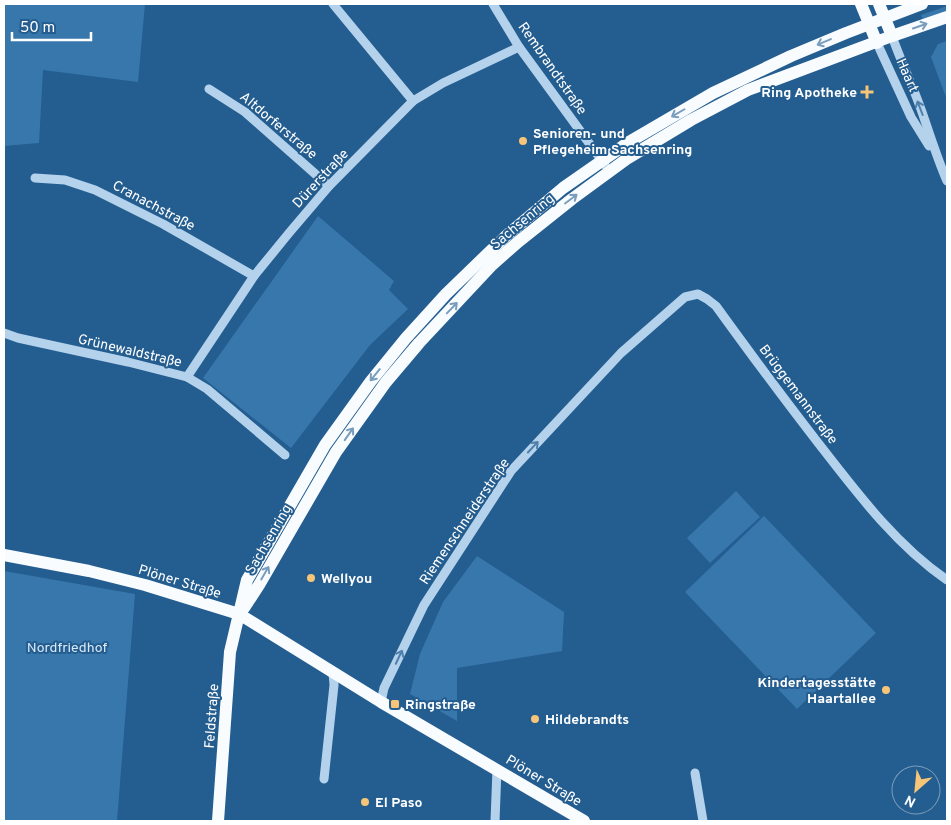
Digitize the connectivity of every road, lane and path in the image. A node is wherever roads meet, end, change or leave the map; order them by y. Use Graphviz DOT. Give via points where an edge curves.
graph roads {
  1 [pos="333,4"];
  2 [pos="493,4"];
  3 [pos="862,4"];
  4 [pos="879,4"];
  5 [pos="914,5"];
  6 [pos="947,17"];
  7 [pos="886,18"];
  8 [pos="869,24"];
  9 [pos="892,36"];
  10 [pos="877,43"];
  11 [pos="519,47"];
  12 [pos="209,89"];
  13 [pos="413,101"];
  14 [pos="935,154"];
  15 [pos="602,161"];
  16 [pos="610,171"];
  17 [pos="35,178"];
  18 [pos="947,181"];
  19 [pos="329,186"];
  20 [pos="254,276"];
  21 [pos="4,332"];
  22 [pos="621,353"];
  23 [pos="187,377"];
  24 [pos="285,455"];
  25 [pos="4,555"];
  26 [pos="947,580"];
  27 [pos="239,614"];
  28 [pos="333,673"];
  29 [pos="381,702"];
  30 [pos="497,769"];
  31 [pos="695,773"];
  32 [pos="324,780"];
  33 [pos="218,821"];
  34 [pos="495,821"];
  35 [pos="584,821"];
  36 [pos="703,821"];
  1 -- 13 [label="street"];
  2 -- 11 [label="street, Rembrandtstraße"];
  3 -- 8 [label="main road, Haart"];
  4 -- 7 [label="main road, Haart"];
  5 -- 7 [label="main road, Sachsenring"];
  9 -- 6 [label="main road, Sachsenring, one-way"];
  7 -- 8 [label="main road, Sachsenring"];
  7 -- 9 [label="main road, Haart"];
  8 -- 10 [label="main road, Haart"];
  8 -- 15 [label="main road, Sachsenring, one-way" via="714,93"];
  9 -- 10 [label="main road, Sachsenring"];
  14 -- 9 [label="street, Haart, one-way"];
  10 -- 14 [label="street, Haart" via="910,117"];
  10 -- 16 [label="main road, Sachsenring" via="748,90 690,120"];
  11 -- 13 [label="street, Dürerstraße"];
  11 -- 15 [label="street, Rembrandtstraße"];
  12 -- 19 [label="street, Altdorferstraße" via="245,112"];
  13 -- 19 [label="street, Dürerstraße"];
  14 -- 18 [label="street, Haart"];
  15 -- 16 [label="street, Rembrandtstraße"];
  15 -- 27 [label="main road, Sachsenring, one-way" via="563,188 485,255 370,381 308,473 250,574"];
  27 -- 16 [label="main road, Sachsenring, one-way" via="336,452 418,343 518,242"];
  17 -- 20 [label="street, Cranachstraße" via="66,180 95,190"];
  19 -- 20 [label="street, Dürerstraße"];
  20 -- 23 [label="street, Dürerstraße"];
  21 -- 23 [label="street, Grünewaldstraße"];
  22 -- 26 [label="street, Brüggemannstraße" via="685,297 698,294 707,299 716,306 867,505 898,538"];
  29 -- 22 [label="street, Riemenschneiderstraße, one-way" via="384,688 424,605 511,472"];
  23 -- 24 [label="street, Grünewaldstraße" via="207,389"];
  25 -- 27 [label="main road, Plöner Straße" via="145,585"];
  27 -- 28 [label="main road, Plöner Straße"];
  27 -- 33 [label="main road, Feldstraße" via="230,652"];
  28 -- 29 [label="main road, Plöner Straße"];
  28 -- 32 [label="street"];
  29 -- 30 [label="main road, Plöner Straße"];
  30 -- 34 [label="street"];
  30 -- 35 [label="main road, Plöner Straße"];
  31 -- 36 [label="street"];
}
